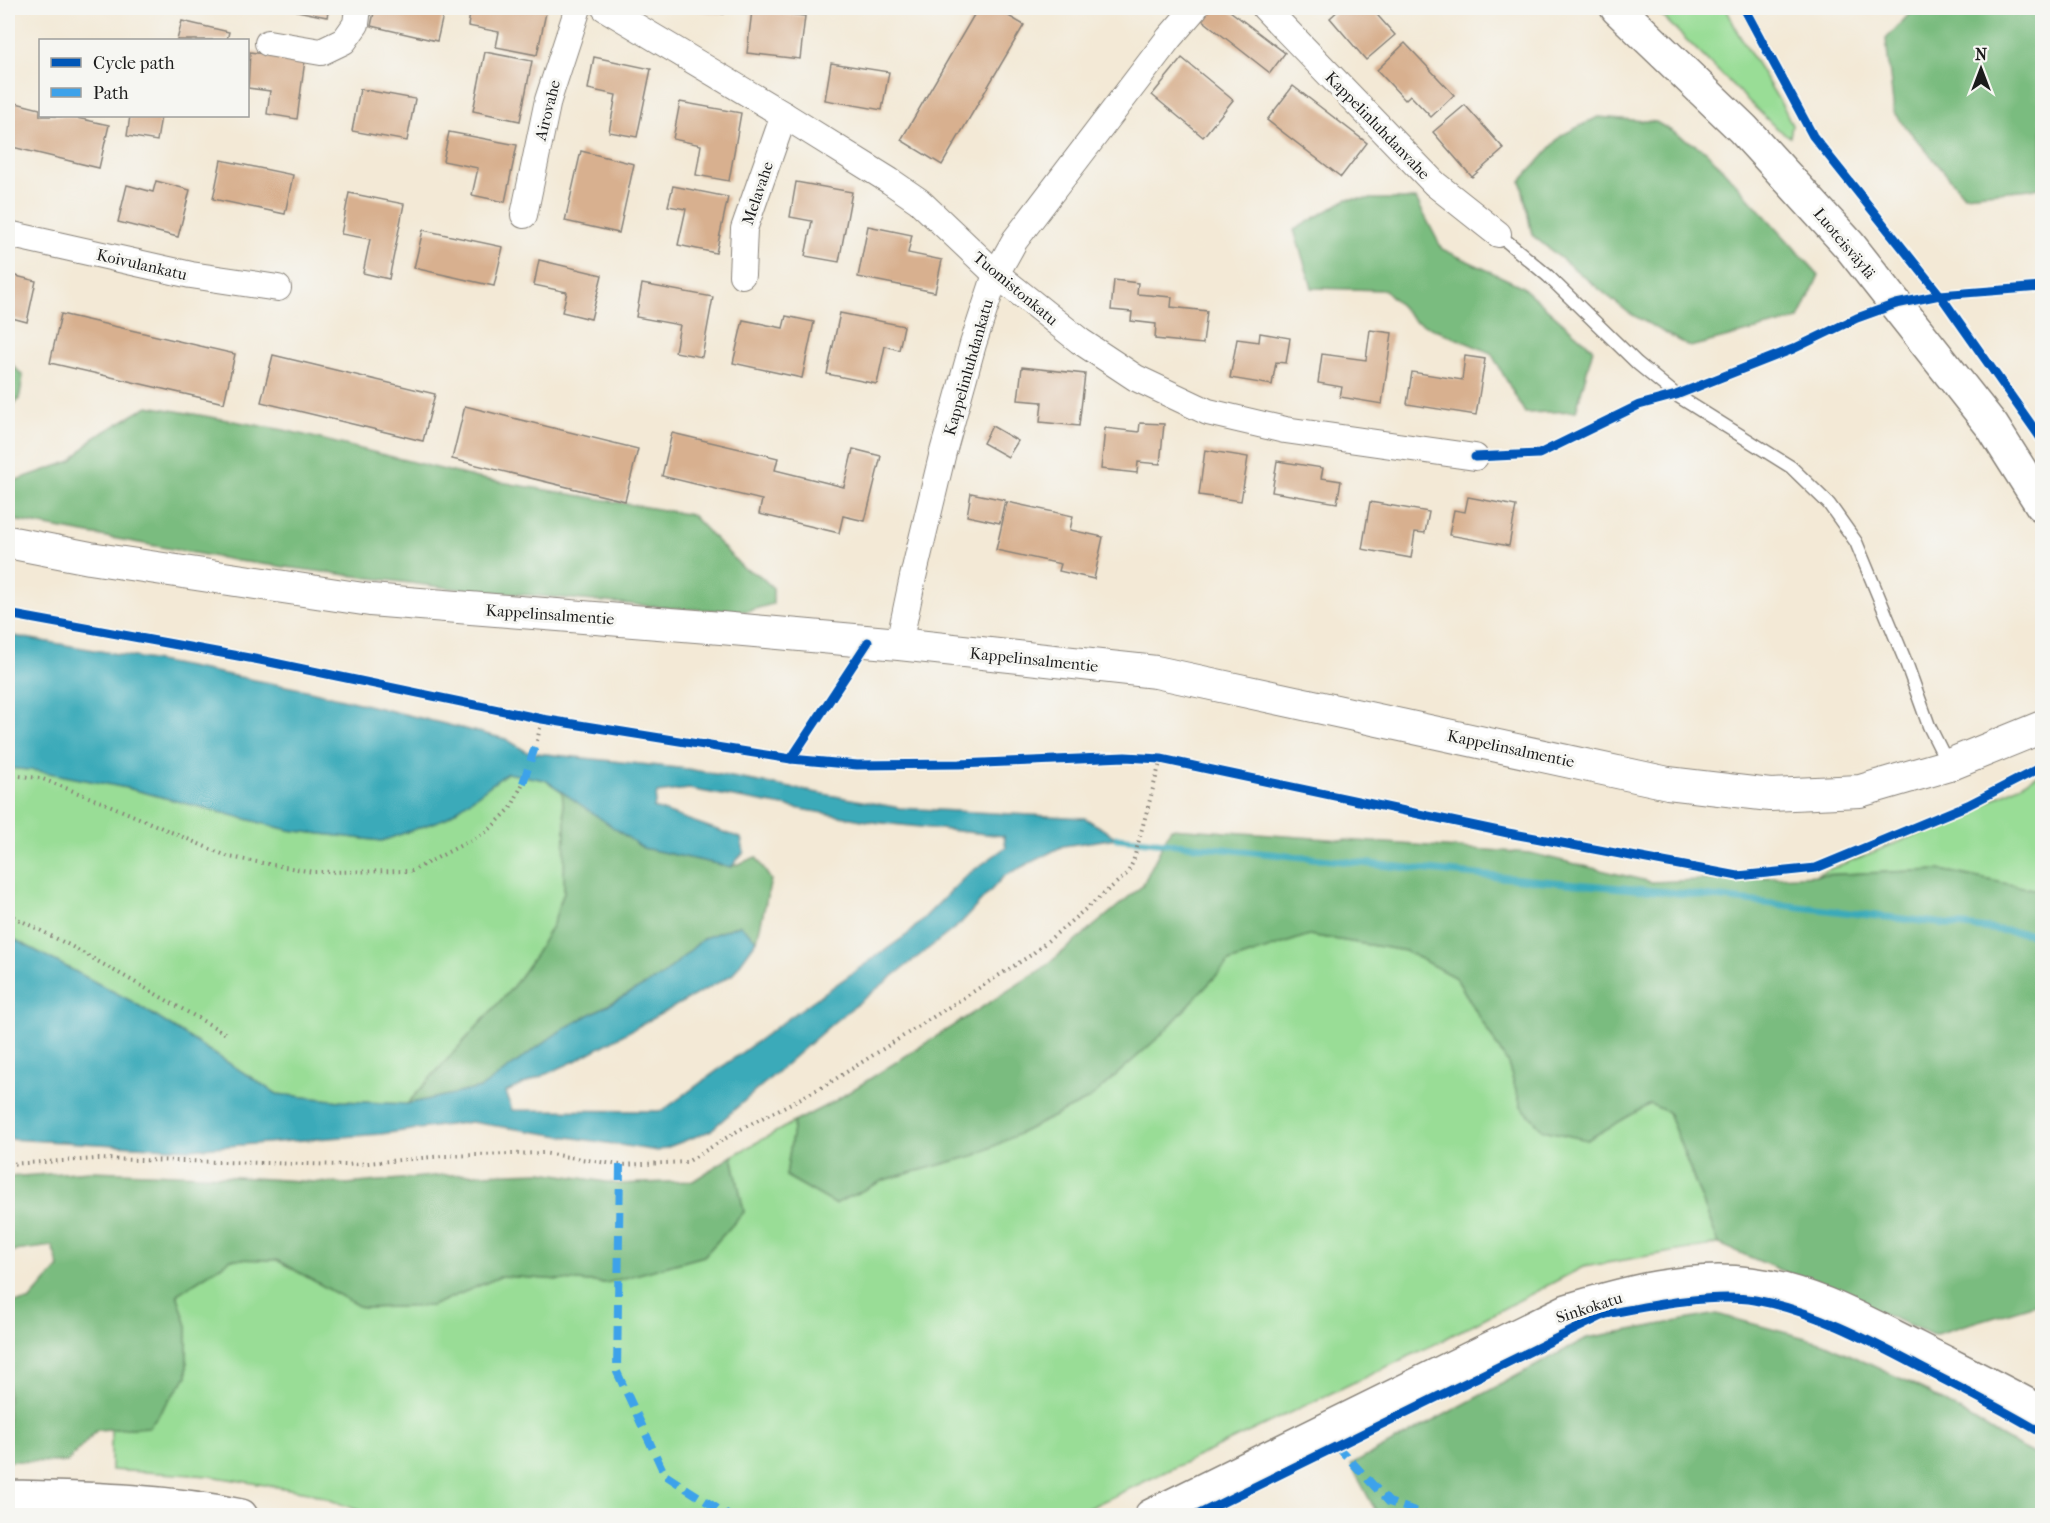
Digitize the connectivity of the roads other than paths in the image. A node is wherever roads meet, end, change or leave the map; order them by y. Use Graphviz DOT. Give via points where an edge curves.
graph roads {
  1 [pos="358,8"];
  2 [pos="578,8"];
  3 [pos="605,8"];
  4 [pos="1195,8"];
  5 [pos="1265,8"];
  6 [pos="1617,8"];
  7 [pos="268,43"];
  8 [pos="784,115"];
  9 [pos="524,215"];
  10 [pos="8,234"];
  11 [pos="1498,234"];
  12 [pos="996,274"];
  13 [pos="742,275"];
  14 [pos="278,288"];
  15 [pos="1474,457"];
  16 [pos="2043,505"];
  17 [pos="8,542"];
  18 [pos="899,644"];
  19 [pos="2043,727"];
  20 [pos="1949,765"];
  21 [pos="2043,1413"];
  22 [pos="8,1497"];
  23 [pos="241,1515"];
  24 [pos="1151,1515"];
  1 -- 7 [label="street" via="356,24 344,41 321,52"];
  2 -- 9 [label="street, Airovahe" via="548,100"];
  3 -- 8 [label="street, Tuomistonkatu"];
  4 -- 12 [label="street, Kappelinluhdankatu" via="1014,240"];
  5 -- 11 [label="street, Kappelinluhdanvahe" via="1435,184"];
  6 -- 16 [label="main road, Luoteisväylä" via="1743,129 1849,245 1992,426"];
  8 -- 12 [label="street, Tuomistonkatu" via="919,201"];
  8 -- 13 [label="street, Melavahe" via="744,229"];
  10 -- 14 [label="street, Koivulankatu" via="191,275"];
  11 -- 20 [label="lane" via="1676,395 1791,467 1829,504 1856,542 1929,726"];
  12 -- 15 [label="street, Tuomistonkatu" via="1080,341 1136,378 1208,412 1285,430"];
  12 -- 18 [label="street, Kappelinluhdankatu" via="944,452"];
  17 -- 18 [label="street, Kappelinsalmentie" via="370,600"];
  18 -- 20 [label="street, Kappelinsalmentie" via="1156,672 1668,783 1770,795 1860,792"];
  19 -- 20 [label="street, Kappelinsalmentie"];
  21 -- 24 [label="main road, Sinkokatu" via="1844,1312 1797,1294 1752,1284 1715,1282 1617,1296 1567,1311"];
  22 -- 23 [label="main road" via="111,1499"];
}
